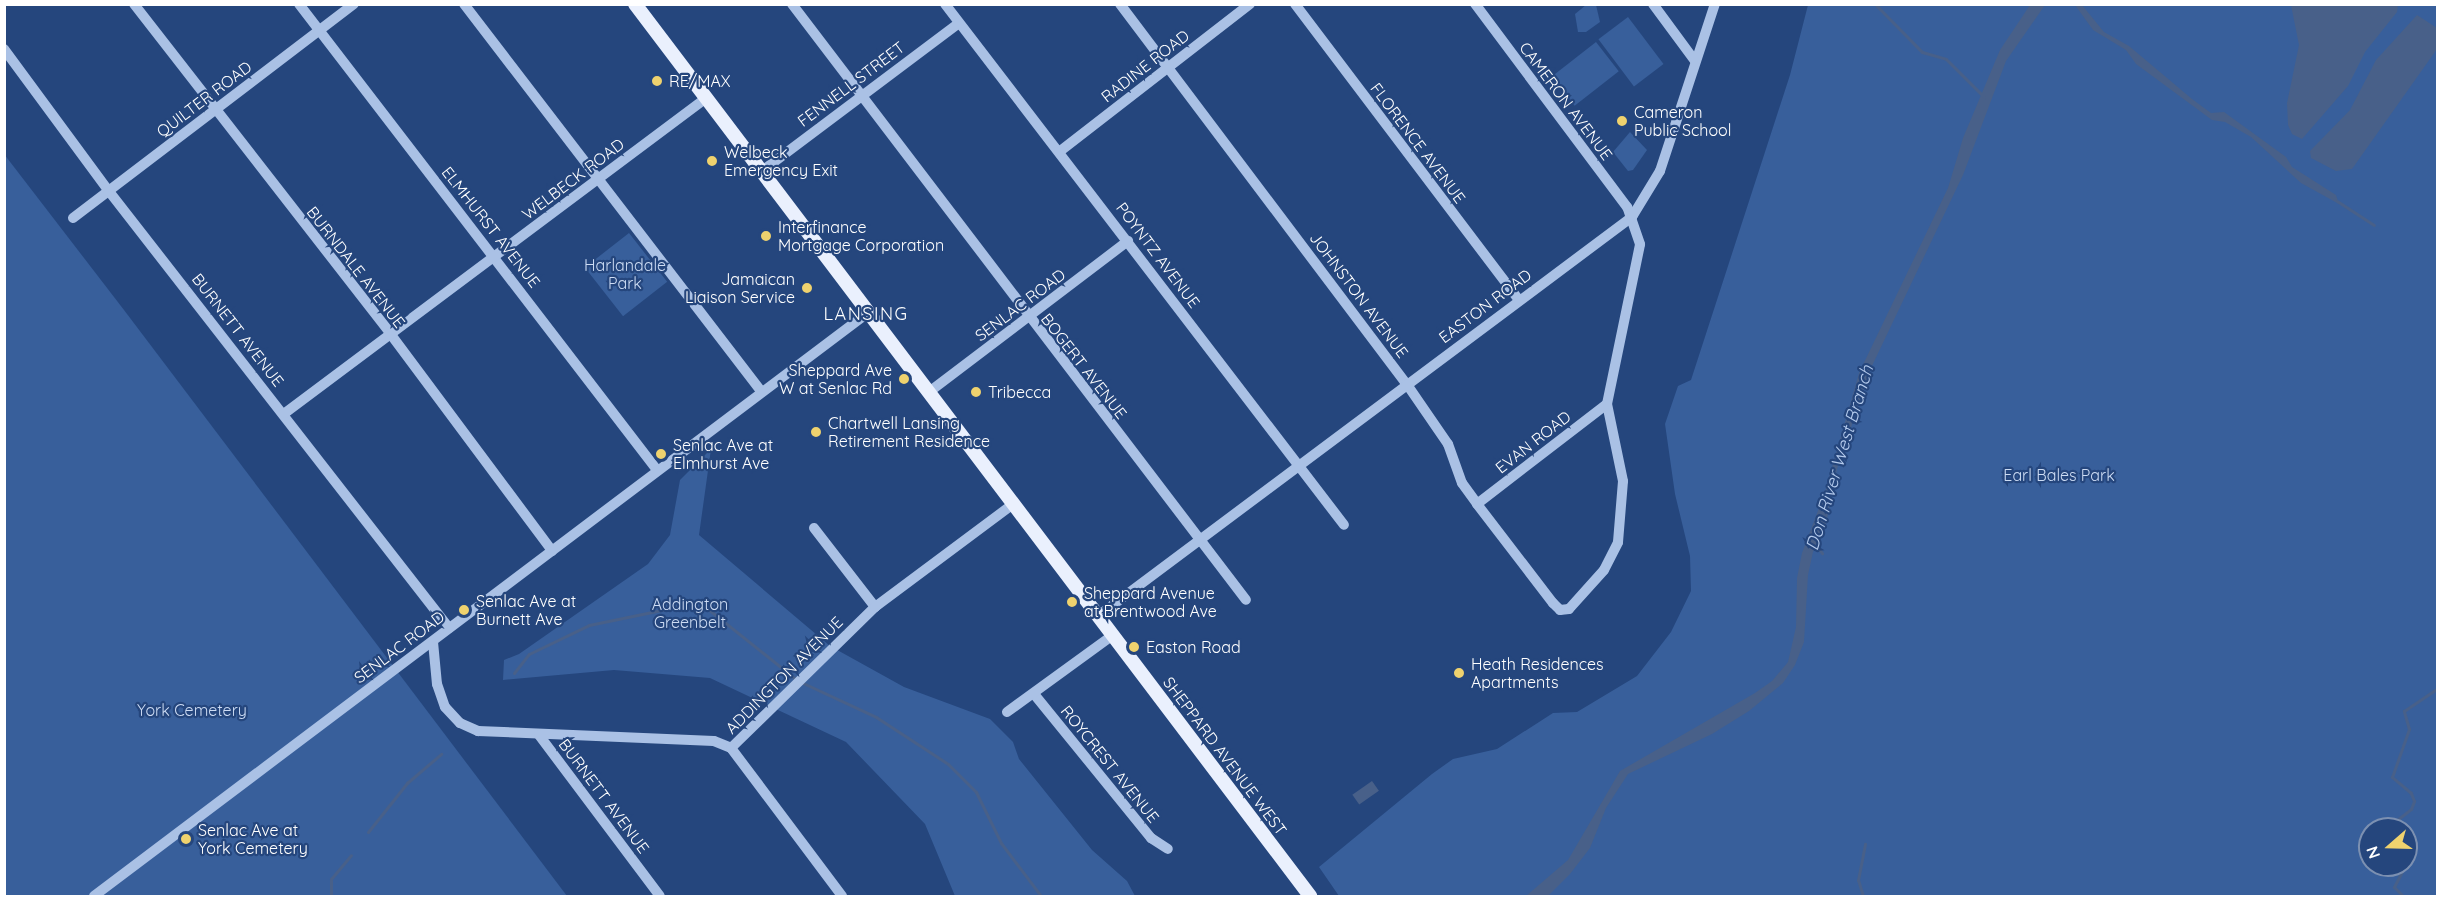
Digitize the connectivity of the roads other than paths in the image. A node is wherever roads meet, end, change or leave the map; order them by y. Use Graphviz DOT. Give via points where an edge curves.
graph roads {
  1 [pos="134,4"];
  2 [pos="299,4"];
  3 [pos="354,4"];
  4 [pos="464,4"];
  5 [pos="635,4"];
  6 [pos="792,4"];
  7 [pos="945,4"];
  8 [pos="1120,4"];
  9 [pos="1250,4"];
  10 [pos="1295,4"];
  11 [pos="1475,4"];
  12 [pos="1653,4"];
  13 [pos="1715,4"];
  14 [pos="959,23"];
  15 [pos="319,31"];
  16 [pos="4,49"];
  17 [pos="1695,61"];
  18 [pos="1168,66"];
  19 [pos="860,95"];
  20 [pos="706,98"];
  21 [pos="213,111"];
  22 [pos="1059,152"];
  23 [pos="762,171"];
  24 [pos="597,178"];
  25 [pos="108,190"];
  26 [pos="1632,217"];
  27 [pos="73,218"];
  28 [pos="1128,241"];
  29 [pos="495,258"];
  30 [pos="1518,299"];
  31 [pos="866,314"];
  32 [pos="1028,318"];
  33 [pos="392,336"];
  34 [pos="1407,383"];
  35 [pos="761,391"];
  36 [pos="929,392"];
  37 [pos="1607,404"];
  38 [pos="285,413"];
  39 [pos="1298,464"];
  40 [pos="657,470"];
  41 [pos="1477,504"];
  42 [pos="1012,505"];
  43 [pos="1344,525"];
  44 [pos="814,528"];
  45 [pos="1202,540"];
  46 [pos="552,551"];
  47 [pos="1246,600"];
  48 [pos="875,607"];
  49 [pos="1098,616"];
  50 [pos="449,628"];
  51 [pos="1113,635"];
  52 [pos="433,642"];
  53 [pos="1034,694"];
  54 [pos="1007,712"];
  55 [pos="539,735"];
  56 [pos="731,748"];
  57 [pos="1168,849"];
  58 [pos="94,897"];
  59 [pos="660,897"];
  60 [pos="842,897"];
  61 [pos="1310,897"];
  1 -- 21 [label="street, BURNDALE AVENUE"];
  2 -- 15 [label="street, ELMHURST AVENUE"];
  3 -- 15 [label="street, QUILTER ROAD"];
  4 -- 24 [label="street"];
  5 -- 20 [label="main road, SHEPPARD AVENUE WEST"];
  6 -- 19 [label="street, BOGERT AVENUE"];
  7 -- 14 [label="street, POYNTZ AVENUE"];
  8 -- 18 [label="street, JOHNSTON AVENUE"];
  9 -- 18 [label="street, RADINE ROAD"];
  10 -- 30 [label="street, FLORENCE AVENUE"];
  11 -- 26 [label="street, CAMERON AVENUE"];
  12 -- 17 [label="street"];
  13 -- 17 [label="street"];
  14 -- 19 [label="street, FENNELL STREET"];
  14 -- 22 [label="street, POYNTZ AVENUE"];
  15 -- 21 [label="street, QUILTER ROAD"];
  15 -- 29 [label="street, ELMHURST AVENUE"];
  16 -- 25 [label="street, BURNETT AVENUE"];
  17 -- 26 [label="street" via="1660,171"];
  18 -- 22 [label="street, RADINE ROAD"];
  18 -- 34 [label="street, JOHNSTON AVENUE"];
  19 -- 23 [label="street, FENNELL STREET"];
  19 -- 32 [label="street, BOGERT AVENUE"];
  20 -- 23 [label="main road, SHEPPARD AVENUE WEST"];
  20 -- 24 [label="street, WELBECK ROAD"];
  21 -- 25 [label="street, QUILTER ROAD"];
  21 -- 33 [label="street, BURNDALE AVENUE"];
  22 -- 28 [label="street, POYNTZ AVENUE"];
  23 -- 31 [label="main road, SHEPPARD AVENUE WEST"];
  24 -- 29 [label="street, WELBECK ROAD"];
  24 -- 35 [label="street"];
  25 -- 27 [label="street, QUILTER ROAD"];
  25 -- 38 [label="street, BURNETT AVENUE"];
  26 -- 30 [label="street, EASTON ROAD"];
  26 -- 37 [label="street" via="1640,244"];
  28 -- 32 [label="street, SENLAC ROAD"];
  28 -- 39 [label="street, POYNTZ AVENUE"];
  29 -- 33 [label="street, WELBECK ROAD"];
  29 -- 40 [label="street, ELMHURST AVENUE"];
  30 -- 34 [label="street, EASTON ROAD"];
  31 -- 35 [label="street, SENLAC ROAD"];
  31 -- 36 [label="main road, SHEPPARD AVENUE WEST"];
  32 -- 36 [label="street, SENLAC ROAD"];
  32 -- 45 [label="street, BOGERT AVENUE"];
  33 -- 38 [label="street, WELBECK ROAD"];
  33 -- 46 [label="street, BURNDALE AVENUE"];
  34 -- 39 [label="street, EASTON ROAD"];
  34 -- 41 [label="street, JOHNSTON AVENUE" via="1448,444 1462,483"];
  35 -- 40 [label="street, SENLAC ROAD"];
  36 -- 42 [label="main road, SHEPPARD AVENUE WEST"];
  37 -- 41 [label="street, EVAN ROAD"];
  37 -- 41 [label="street, JOHNSTON AVENUE" via="1623,481 1618,542 1604,570 1569,609 1560,610"];
  38 -- 50 [label="street, BURNETT AVENUE"];
  39 -- 43 [label="street, POYNTZ AVENUE"];
  39 -- 45 [label="street, EASTON ROAD"];
  40 -- 46 [label="street, SENLAC ROAD"];
  42 -- 48 [label="street, ADDINGTON AVENUE"];
  42 -- 49 [label="main road, SHEPPARD AVENUE WEST"];
  44 -- 48 [label="street"];
  45 -- 47 [label="street, BOGERT AVENUE"];
  45 -- 49 [label="street, EASTON ROAD"];
  46 -- 50 [label="street, SENLAC ROAD"];
  48 -- 56 [label="street, ADDINGTON AVENUE"];
  49 -- 51 [label="main road, SHEPPARD AVENUE WEST"];
  50 -- 52 [label="street, SENLAC ROAD"];
  51 -- 53 [label="street"];
  51 -- 61 [label="main road, SHEPPARD AVENUE WEST"];
  52 -- 55 [label="street, BURNETT AVENUE" via="445,707 460,723 478,731"];
  52 -- 58 [label="street, SENLAC ROAD"];
  53 -- 54 [label="street"];
  53 -- 57 [label="street, ROYCREST AVENUE" via="1151,838"];
  55 -- 56 [label="street, ADDINGTON AVENUE" via="714,741"];
  55 -- 59 [label="street, BURNETT AVENUE"];
  56 -- 60 [label="street"];
}
